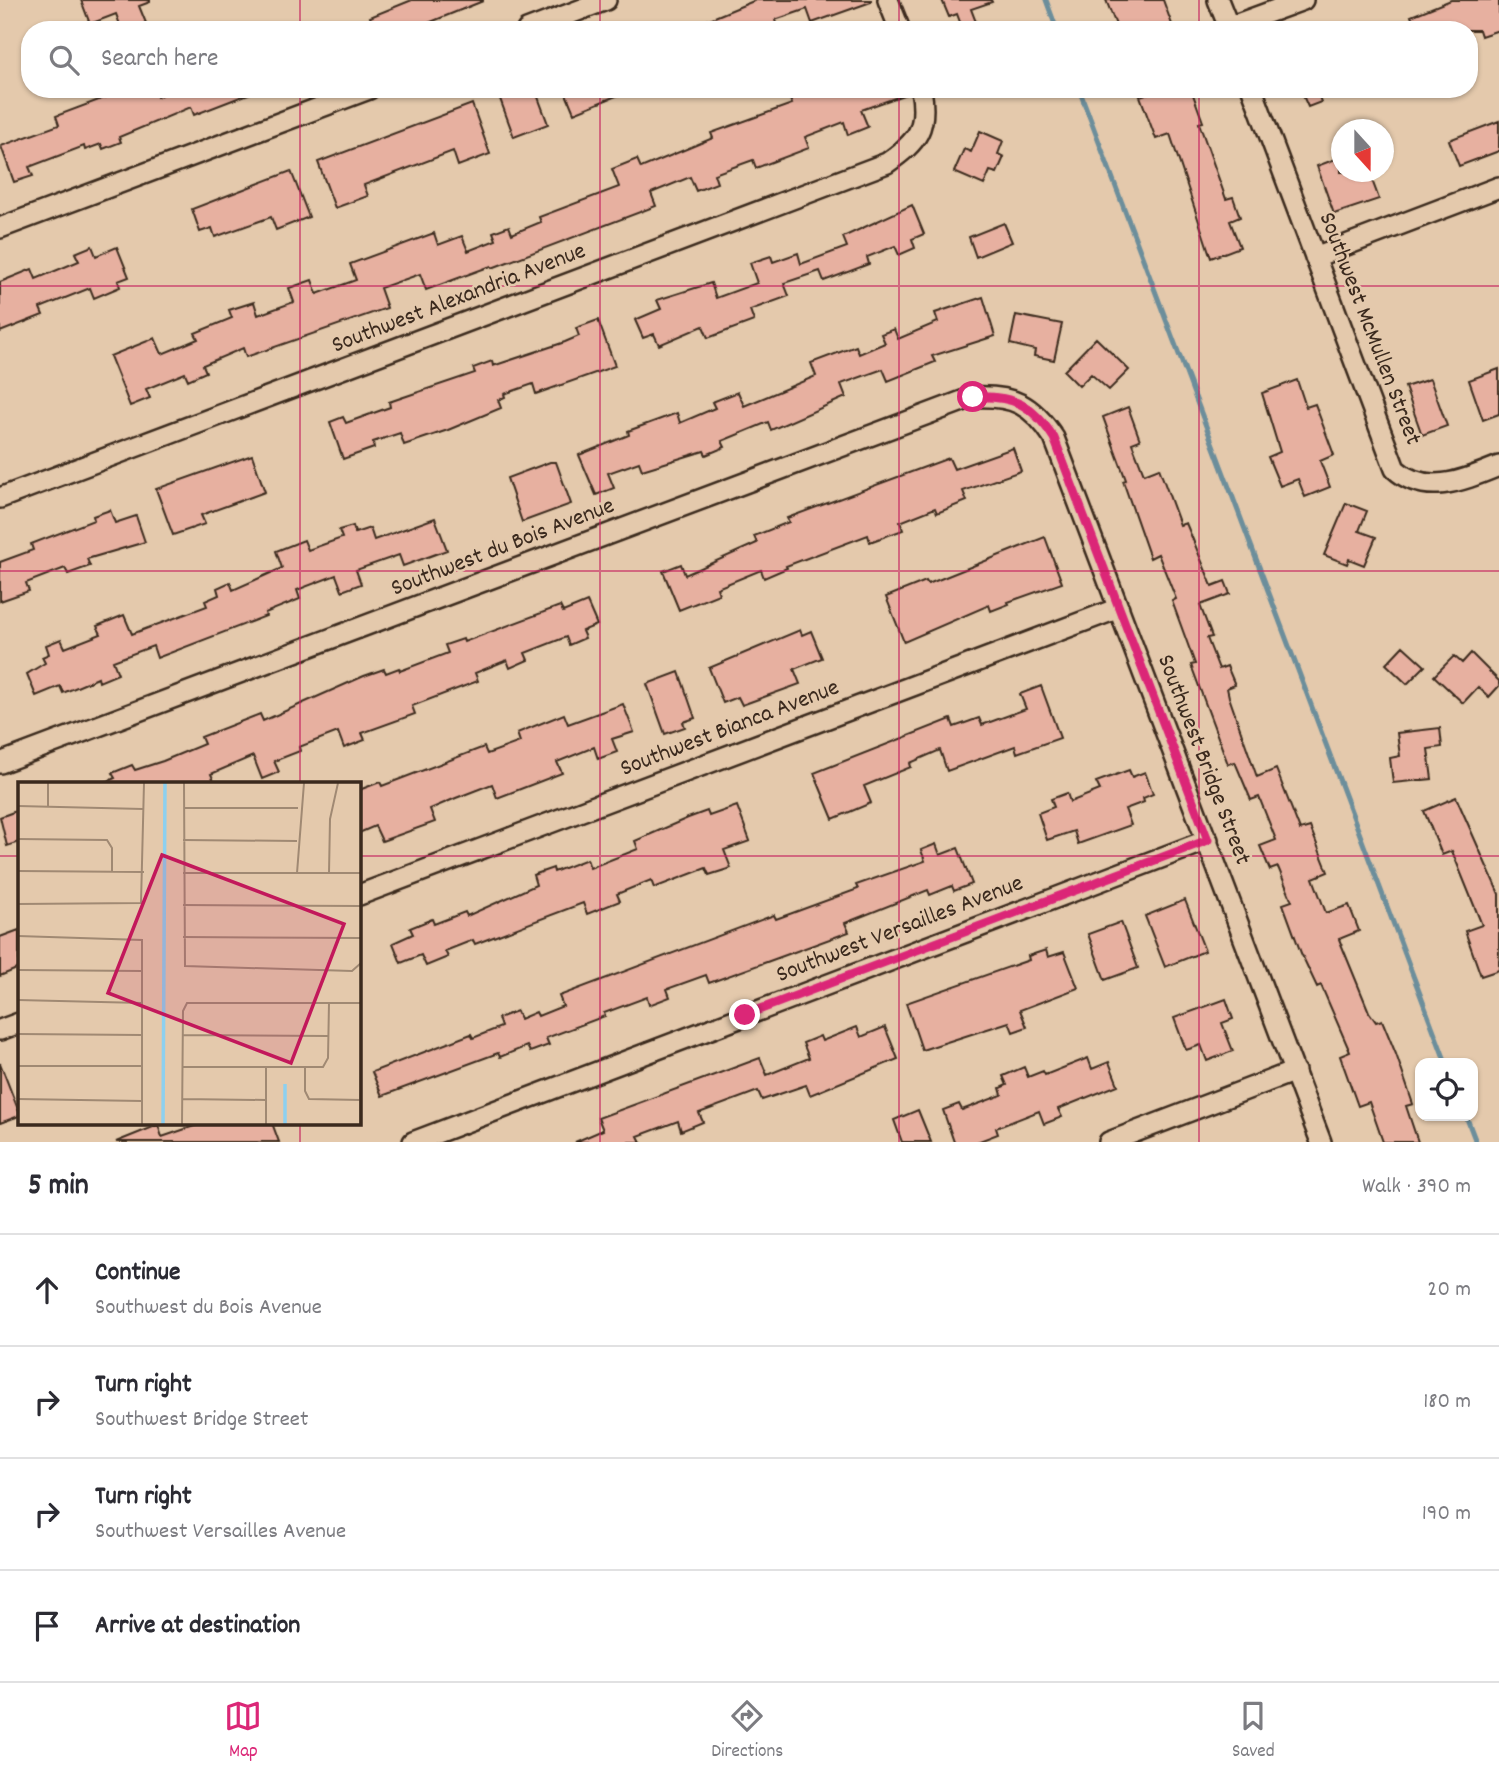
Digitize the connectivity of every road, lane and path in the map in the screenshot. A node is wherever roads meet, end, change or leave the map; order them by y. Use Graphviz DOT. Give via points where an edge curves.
graph roads {
  1 [pos="606,0"];
  2 [pos="888,0"];
  3 [pos="1219,0"];
  4 [pos="1303,0"];
  5 [pos="551,21"];
  6 [pos="896,21"];
  7 [pos="1226,21"];
  8 [pos="1248,21"];
  9 [pos="345,98"];
  10 [pos="922,98"];
  11 [pos="1255,98"];
  12 [pos="1499,187"];
  13 [pos="0,228"];
  14 [pos="1315,257"];
  15 [pos="1025,405"];
  16 [pos="1499,466"];
  17 [pos="0,498"];
  18 [pos="1119,608"];
  19 [pos="0,763"];
  20 [pos="1208,840"];
  21 [pos="360,895"];
  22 [pos="18,1023"];
  23 [pos="0,1030"];
  24 [pos="1295,1071"];
  25 [pos="413,1142"];
  26 [pos="1108,1142"];
  27 [pos="1321,1142"];
  1 -- 5 [label="street"];
  2 -- 6 [label="street"];
  3 -- 7 [label="street"];
  4 -- 8 [label="street"];
  9 -- 13 [label="street"];
  10 -- 17 [label="street, Southwest Alexandria Avenue" via="923,127 910,147 887,163"];
  11 -- 14 [label="street, Southwest McMullen Street"];
  12 -- 14 [label="street"];
  14 -- 16 [label="street, Southwest McMullen Street" via="1395,469 1422,485 1451,483"];
  15 -- 18 [label="street, Southwest Bridge Street" via="1042,419 1054,438"];
  15 -- 19 [label="street, Southwest du Bois Avenue" via="1000,396 973,397"];
  18 -- 20 [label="street, Southwest Bridge Street"];
  18 -- 21 [label="street, Southwest Bianca Avenue"];
  20 -- 24 [label="street, Southwest Bridge Street"];
  20 -- 25 [label="street, Southwest Versailles Avenue"];
  22 -- 23 [label="street"];
  24 -- 26 [label="street"];
  24 -- 27 [label="street, Southwest Bridge Street"];
}
